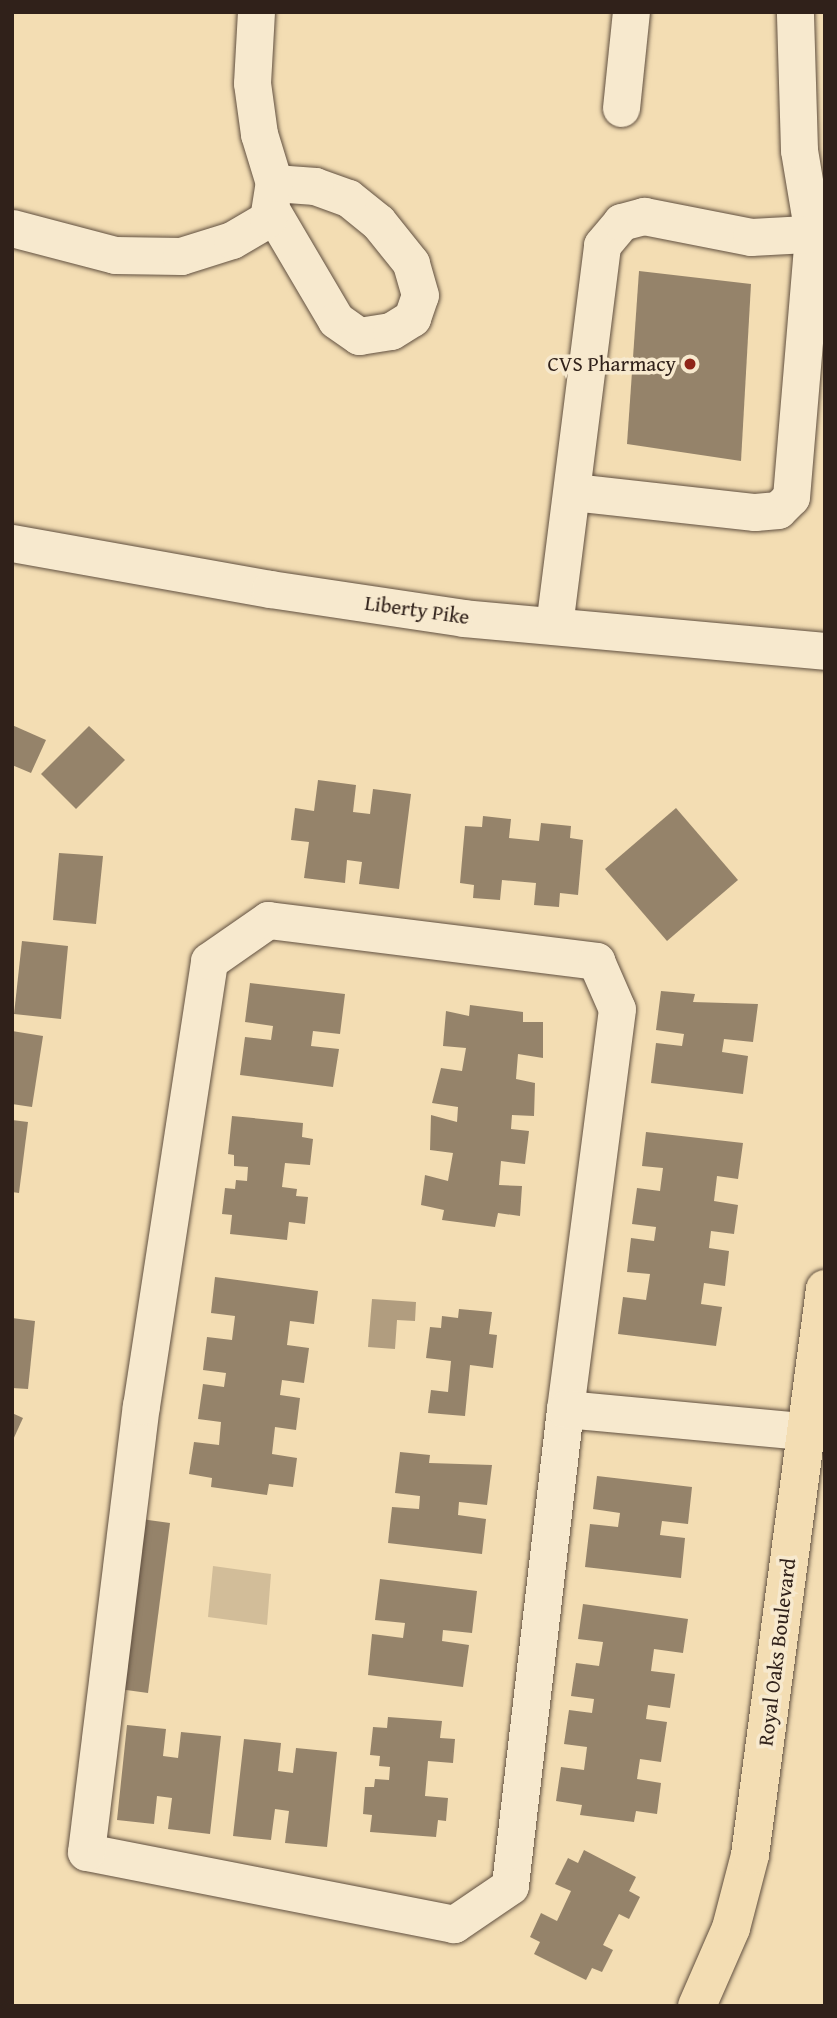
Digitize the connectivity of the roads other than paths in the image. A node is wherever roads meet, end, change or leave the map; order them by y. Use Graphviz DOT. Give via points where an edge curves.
graph roads {
  1 [pos="256,12"];
  2 [pos="631,12"];
  3 [pos="795,12"];
  4 [pos="621,108"];
  5 [pos="12,228"];
  6 [pos="819,233"];
  7 [pos="573,492"];
  8 [pos="12,543"];
  9 [pos="554,626"];
  10 [pos="825,651"];
  11 [pos="825,1289"];
  12 [pos="565,1409"];
  13 [pos="816,1431"];
  14 [pos="696,2006"];
  1 -- 5 [label="street" via="252,83 273,198 232,240 181,256 115,255"];
  2 -- 4 [label="street"];
  3 -- 6 [label="street" via="799,149"];
  6 -- 7 [label="street" via="751,237 644,216 621,222 602,246"];
  6 -- 7 [label="street" via="791,497 778,510 755,512"];
  7 -- 9 [label="street"];
  8 -- 9 [label="street, Liberty Pike" via="270,589"];
  9 -- 10 [label="street, Liberty Pike"];
  11 -- 13 [label="main road, Royal Oaks Boulevard"];
  12 -- 12 [label="street" via="617,1009 596,961 268,920 209,961 141,1406 86,1852 454,1924 510,1886"];
  12 -- 13 [label="street"];
  13 -- 14 [label="main road, Royal Oaks Boulevard" via="750,1855 731,1928"];
}
